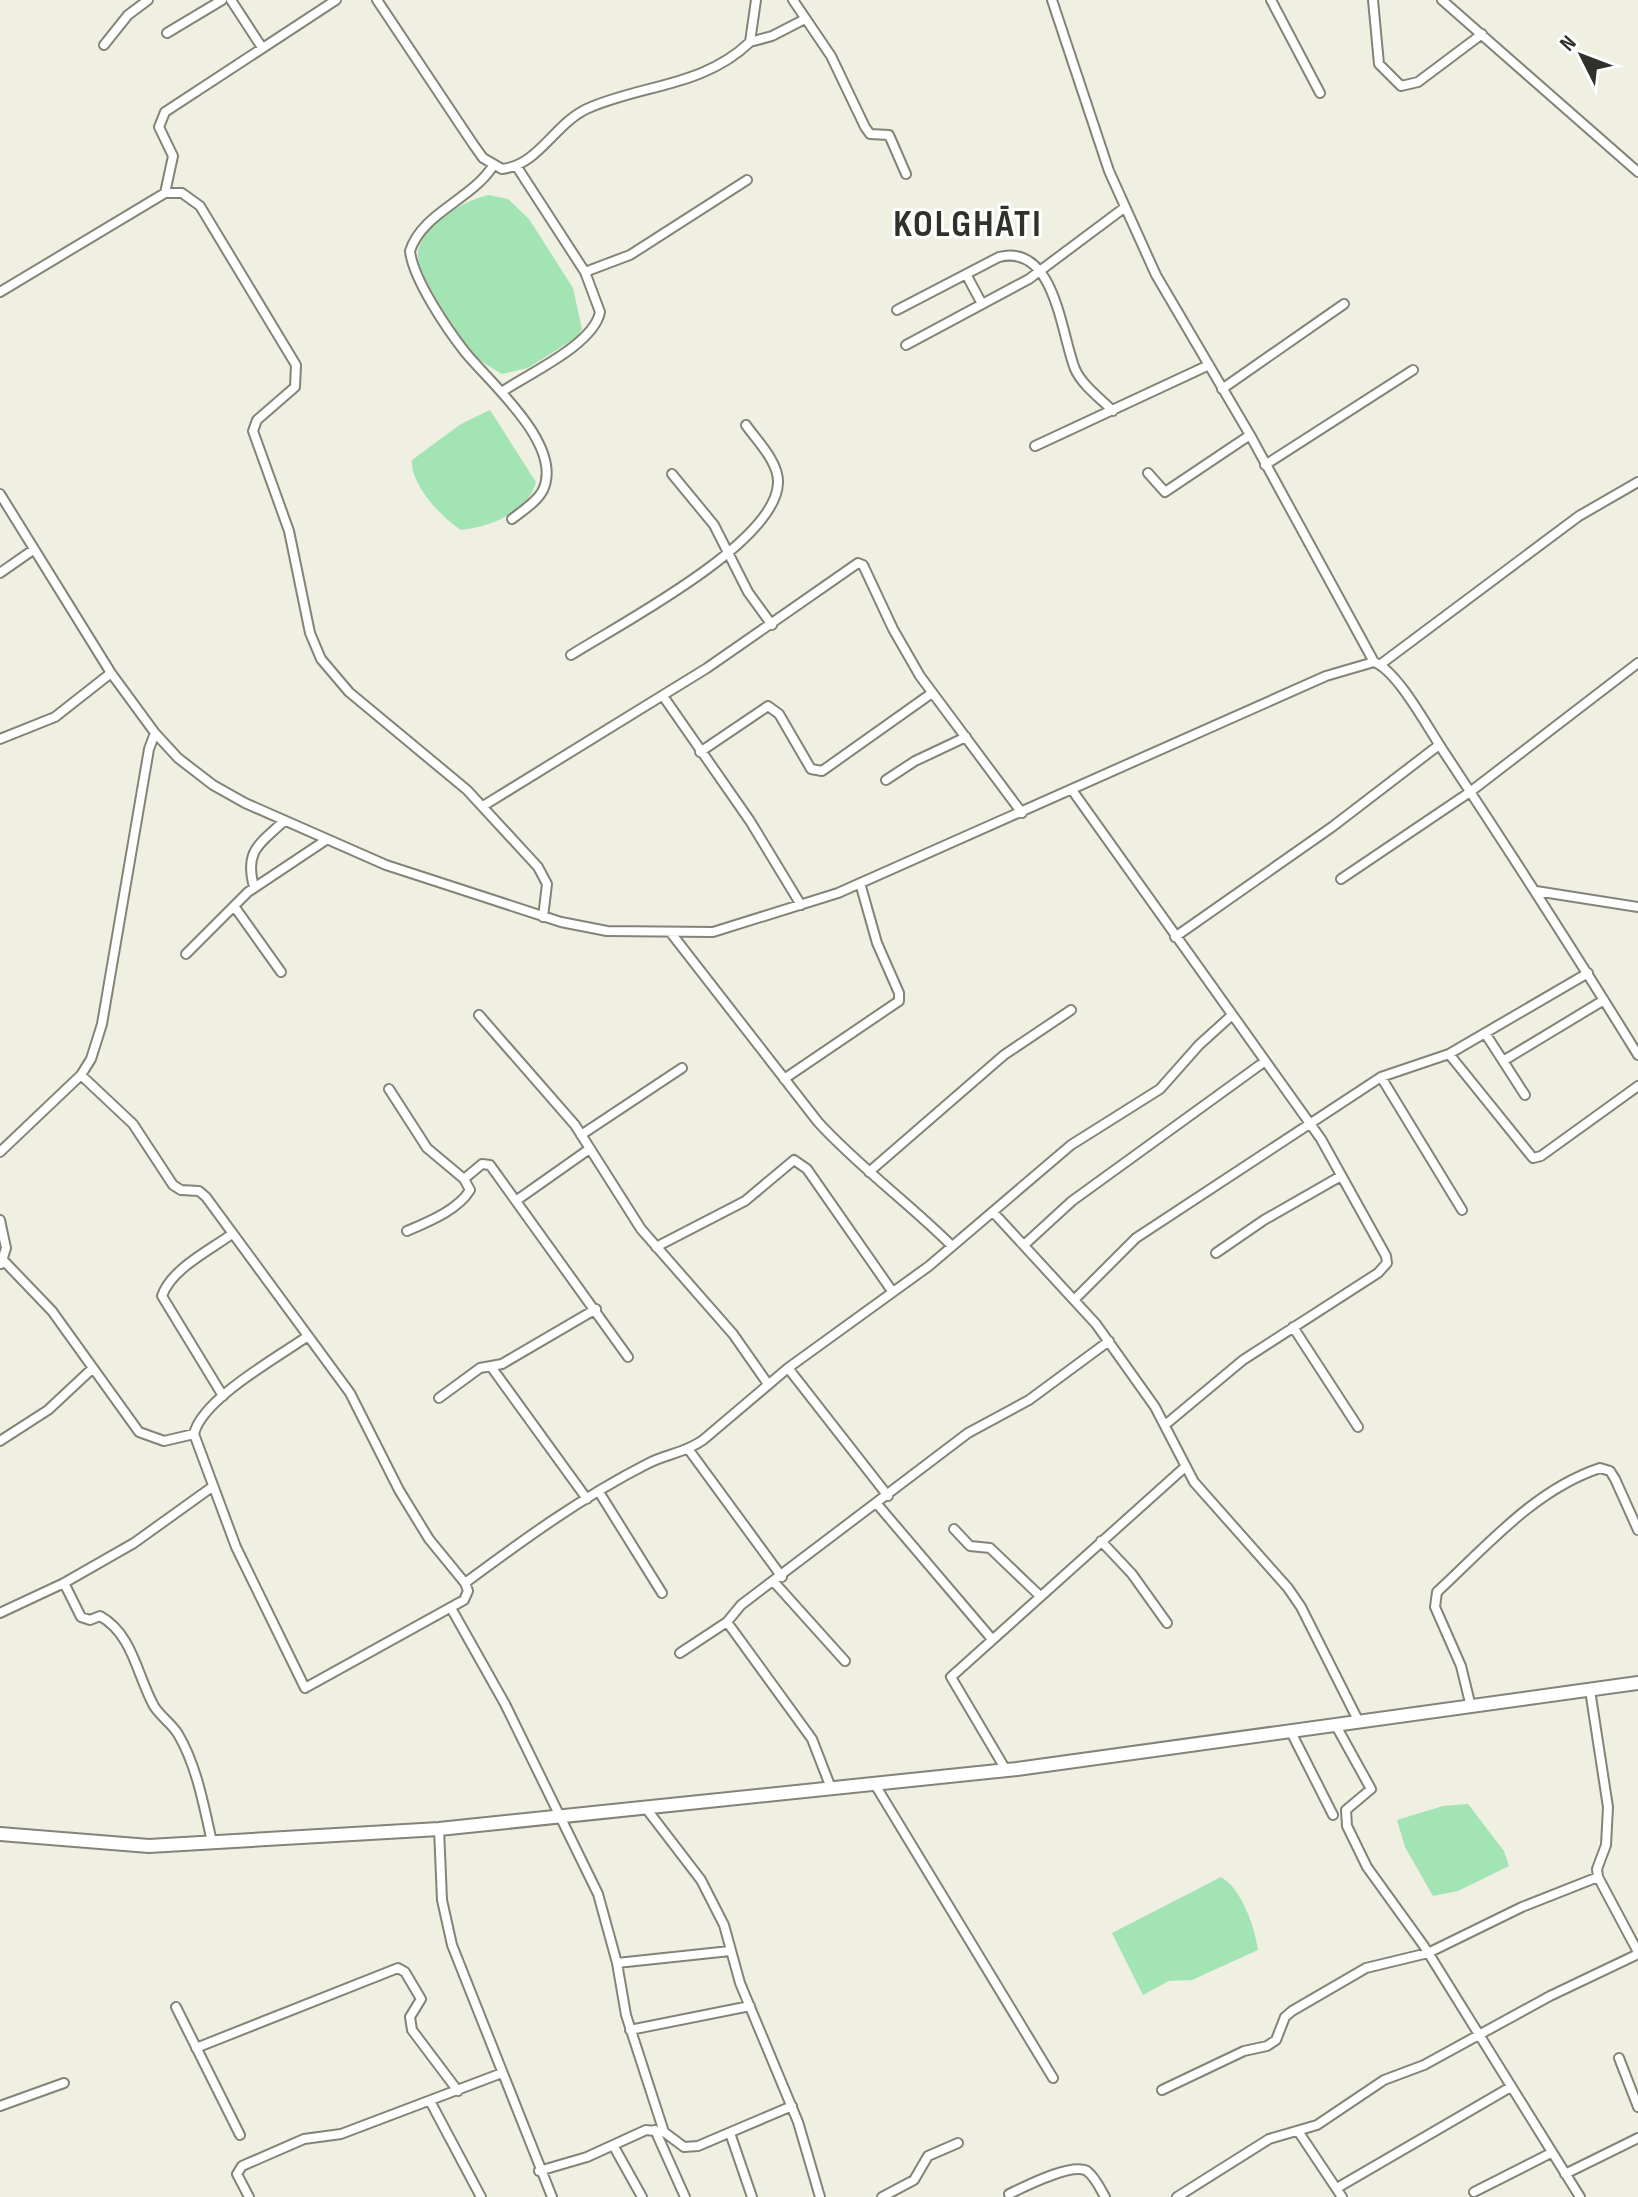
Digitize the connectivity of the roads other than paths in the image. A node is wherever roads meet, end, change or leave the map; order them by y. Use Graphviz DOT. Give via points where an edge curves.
graph roads {
  1 [pos="148,0"];
  2 [pos="222,0"];
  3 [pos="231,0"];
  4 [pos="336,0"];
  5 [pos="377,0"];
  6 [pos="756,0"];
  7 [pos="793,0"];
  8 [pos="1052,0"];
  9 [pos="1271,0"];
  10 [pos="1373,0"];
  11 [pos="1442,0"];
  12 [pos="805,19"];
  13 [pos="167,33"];
  14 [pos="1482,34"];
  15 [pos="750,42"];
  16 [pos="104,45"];
  17 [pos="261,46"];
  18 [pos="1320,93"];
  19 [pos="493,166"];
  20 [pos="517,167"];
  21 [pos="1638,172"];
  22 [pos="906,174"];
  23 [pos="747,180"];
  24 [pos="165,193"];
  25 [pos="1124,208"];
  26 [pos="1040,271"];
  27 [pos="585,272"];
  28 [pos="966,274"];
  29 [pos="0,292"];
  30 [pos="982,304"];
  31 [pos="1344,304"];
  32 [pos="897,310"];
  33 [pos="906,345"];
  34 [pos="1209,365"];
  35 [pos="1413,370"];
  36 [pos="1222,389"];
  37 [pos="503,391"];
  38 [pos="1113,411"];
  39 [pos="746,425"];
  40 [pos="1250,435"];
  41 [pos="1035,446"];
  42 [pos="1265,465"];
  43 [pos="1148,473"];
  44 [pos="672,474"];
  45 [pos="1638,482"];
  46 [pos="0,494"];
  47 [pos="512,519"];
  48 [pos="33,550"];
  49 [pos="730,555"];
  50 [pos="0,573"];
  51 [pos="772,625"];
  52 [pos="571,655"];
  53 [pos="1377,663"];
  54 [pos="1638,663"];
  55 [pos="111,673"];
  56 [pos="932,693"];
  57 [pos="663,696"];
  58 [pos="155,733"];
  59 [pos="966,737"];
  60 [pos="0,739"];
  61 [pos="1439,745"];
  62 [pos="700,752"];
  63 [pos="886,780"];
  64 [pos="1072,790"];
  65 [pos="1470,792"];
  66 [pos="483,806"];
  67 [pos="1022,813"];
  68 [pos="284,821"];
  69 [pos="326,840"];
  70 [pos="1341,879"];
  71 [pos="860,883"];
  72 [pos="254,887"];
  73 [pos="1536,891"];
  74 [pos="801,905"];
  75 [pos="234,906"];
  76 [pos="1638,907"];
  77 [pos="543,917"];
  78 [pos="671,933"];
  79 [pos="1175,937"];
  80 [pos="186,954"];
  81 [pos="281,972"];
  82 [pos="1588,973"];
  83 [pos="1604,1000"];
  84 [pos="1071,1010"];
  85 [pos="479,1015"];
  86 [pos="1231,1016"];
  87 [pos="1485,1033"];
  88 [pos="1449,1054"];
  89 [pos="1638,1055"];
  90 [pos="1503,1061"];
  91 [pos="1264,1062"];
  92 [pos="682,1068"];
  93 [pos="81,1075"];
  94 [pos="1381,1077"];
  95 [pos="784,1079"];
  96 [pos="1638,1086"];
  97 [pos="389,1089"];
  98 [pos="1525,1095"];
  99 [pos="1310,1125"];
  100 [pos="581,1135"];
  101 [pos="588,1150"];
  102 [pos="0,1152"];
  103 [pos="869,1172"];
  104 [pos="1341,1176"];
  105 [pos="464,1179"];
  106 [pos="517,1200"];
  107 [pos="1462,1210"];
  108 [pos="993,1212"];
  109 [pos="0,1220"];
  110 [pos="407,1231"];
  111 [pos="232,1234"];
  112 [pos="1024,1245"];
  113 [pos="952,1246"];
  114 [pos="656,1247"];
  115 [pos="1216,1253"];
  116 [pos="2,1262"];
  117 [pos="892,1291"];
  118 [pos="1075,1299"];
  119 [pos="596,1309"];
  120 [pos="1293,1327"];
  121 [pos="308,1336"];
  122 [pos="1109,1341"];
  123 [pos="628,1357"];
  124 [pos="93,1368"];
  125 [pos="492,1368"];
  126 [pos="788,1368"];
  127 [pos="768,1384"];
  128 [pos="223,1396"];
  129 [pos="439,1398"];
  130 [pos="1165,1425"];
  131 [pos="1358,1427"];
  132 [pos="194,1434"];
  133 [pos="0,1441"];
  134 [pos="689,1450"];
  135 [pos="1185,1467"];
  136 [pos="212,1487"];
  137 [pos="599,1492"];
  138 [pos="888,1496"];
  139 [pos="587,1499"];
  140 [pos="877,1504"];
  141 [pos="954,1529"];
  142 [pos="1638,1530"];
  143 [pos="1101,1541"];
  144 [pos="778,1580"];
  145 [pos="64,1583"];
  146 [pos="465,1583"];
  147 [pos="662,1593"];
  148 [pos="1039,1595"];
  149 [pos="451,1608"];
  150 [pos="0,1613"];
  151 [pos="727,1622"];
  152 [pos="1167,1623"];
  153 [pos="991,1638"];
  154 [pos="680,1653"];
  155 [pos="845,1661"];
  156 [pos="1638,1683"];
  157 [pos="1590,1690"];
  158 [pos="1471,1707"];
  159 [pos="1358,1720"];
  160 [pos="1335,1723"];
  161 [pos="1290,1730"];
  162 [pos="1006,1770"];
  163 [pos="874,1783"];
  164 [pos="831,1788"];
  165 [pos="645,1807"];
  166 [pos="1333,1815"];
  167 [pos="562,1816"];
  168 [pos="439,1829"];
  169 [pos="0,1834"];
  170 [pos="212,1842"];
  171 [pos="1598,1877"];
  172 [pos="730,1951"];
  173 [pos="1428,1953"];
  174 [pos="1638,1953"];
  175 [pos="617,1963"];
  176 [pos="750,2006"];
  177 [pos="176,2007"];
  178 [pos="630,2030"];
  179 [pos="1477,2036"];
  180 [pos="196,2048"];
  181 [pos="1619,2058"];
  182 [pos="502,2073"];
  183 [pos="1053,2078"];
  184 [pos="64,2083"];
  185 [pos="1509,2088"];
  186 [pos="1162,2090"];
  187 [pos="458,2091"];
  188 [pos="430,2101"];
  189 [pos="0,2106"];
  190 [pos="792,2106"];
  191 [pos="1638,2107"];
  192 [pos="660,2131"];
  193 [pos="1298,2131"];
  194 [pos="730,2133"];
  195 [pos="240,2135"];
  196 [pos="1638,2138"];
  197 [pos="958,2143"];
  198 [pos="613,2145"];
  199 [pos="1551,2153"];
  200 [pos="539,2171"];
  201 [pos="1565,2174"];
  202 [pos="1474,2192"];
  203 [pos="1340,2193"];
  204 [pos="1009,2194"];
  205 [pos="1180,2196"];
  206 [pos="249,2197"];
  207 [pos="481,2197"];
  208 [pos="552,2197"];
  209 [pos="642,2197"];
  210 [pos="685,2197"];
  211 [pos="752,2197"];
  212 [pos="820,2197"];
  213 [pos="882,2197"];
  214 [pos="1105,2197"];
  215 [pos="1580,2197"];
  1 -- 16 [label="street"];
  2 -- 13 [label="street"];
  3 -- 17 [label="street"];
  4 -- 17 [label="street"];
  5 -- 19 [label="street"];
  6 -- 15 [label="street"];
  7 -- 12 [label="street"];
  8 -- 25 [label="street"];
  9 -- 18 [label="street"];
  10 -- 14 [label="street" via="1377,57 1383,73 1401,86 1429,75"];
  11 -- 14 [label="street"];
  12 -- 15 [label="street"];
  12 -- 22 [label="street" via="831,56 865,127 870,134 889,135"];
  14 -- 21 [label="street"];
  15 -- 20 [label="street" via="698,77 572,116"];
  17 -- 24 [label="street" via="160,118 160,132 173,156"];
  19 -- 20 [label="street"];
  19 -- 37 [label="street" via="472,192 420,231 410,251 419,278 464,351"];
  20 -- 27 [label="street"];
  23 -- 27 [label="street" via="637,250"];
  24 -- 29 [label="street"];
  24 -- 66 [label="street" via="182,193 200,206 296,365 295,387 257,420 253,431 289,531 310,633 321,659 349,692"];
  25 -- 26 [label="street"];
  25 -- 34 [label="street"];
  26 -- 28 [label="street" via="1024,258 1009,255"];
  26 -- 30 [label="street"];
  26 -- 38 [label="street" via="1076,371"];
  27 -- 37 [label="street" via="600,312 592,331"];
  28 -- 30 [label="street"];
  28 -- 32 [label="street"];
  30 -- 33 [label="street"];
  31 -- 36 [label="street"];
  34 -- 36 [label="street"];
  34 -- 38 [label="street"];
  35 -- 42 [label="street"];
  36 -- 40 [label="street"];
  37 -- 47 [label="street" via="541,448 546,470 543,491"];
  38 -- 41 [label="street"];
  39 -- 49 [label="street" via="773,464 778,485 764,516"];
  40 -- 42 [label="street"];
  40 -- 43 [label="street" via="1165,492"];
  42 -- 53 [label="street"];
  44 -- 49 [label="street" via="708,517"];
  45 -- 53 [label="street" via="1579,516"];
  46 -- 48 [label="street"];
  48 -- 50 [label="street"];
  48 -- 55 [label="street"];
  49 -- 51 [label="street"];
  49 -- 52 [label="street"];
  51 -- 56 [label="street" via="858,563 863,565"];
  51 -- 57 [label="street"];
  53 -- 61 [label="street"];
  53 -- 64 [label="street" via="1326,676"];
  54 -- 65 [label="street"];
  55 -- 58 [label="street"];
  55 -- 60 [label="street" via="55,717"];
  56 -- 59 [label="street"];
  56 -- 62 [label="street" via="822,771 811,769 779,714 768,706"];
  57 -- 62 [label="street"];
  57 -- 66 [label="street"];
  58 -- 68 [label="street" via="213,785"];
  58 -- 93 [label="street" via="102,1024"];
  59 -- 63 [label="street"];
  59 -- 67 [label="street"];
  61 -- 65 [label="street"];
  61 -- 79 [label="street"];
  62 -- 74 [label="street"];
  64 -- 67 [label="street"];
  64 -- 79 [label="street"];
  65 -- 70 [label="street"];
  65 -- 73 [label="street"];
  66 -- 77 [label="street" via="544,874"];
  67 -- 71 [label="street"];
  68 -- 69 [label="street"];
  68 -- 72 [label="street" via="249,859"];
  69 -- 72 [label="street"];
  69 -- 77 [label="street"];
  71 -- 74 [label="street"];
  71 -- 95 [label="street" via="899,1001"];
  72 -- 75 [label="street"];
  73 -- 76 [label="street"];
  73 -- 82 [label="street"];
  74 -- 78 [label="street" via="713,932"];
  75 -- 80 [label="street"];
  75 -- 81 [label="street"];
  77 -- 78 [label="street" via="607,931"];
  78 -- 95 [label="street"];
  79 -- 86 [label="street"];
  82 -- 83 [label="street"];
  82 -- 87 [label="street"];
  83 -- 89 [label="street"];
  83 -- 90 [label="street"];
  84 -- 103 [label="street" via="1004,1055"];
  85 -- 100 [label="street"];
  86 -- 91 [label="street"];
  86 -- 108 [label="street" via="1160,1089 1093,1129"];
  87 -- 88 [label="street"];
  87 -- 90 [label="street"];
  88 -- 94 [label="street"];
  88 -- 96 [label="street" via="1533,1158"];
  90 -- 98 [label="street"];
  91 -- 99 [label="street"];
  91 -- 112 [label="street" via="1072,1201"];
  92 -- 100 [label="street"];
  93 -- 102 [label="street"];
  93 -- 111 [label="street" via="133,1124 173,1185 199,1191"];
  94 -- 99 [label="street"];
  94 -- 107 [label="street"];
  95 -- 103 [label="street"];
  97 -- 105 [label="street" via="427,1148"];
  99 -- 104 [label="street"];
  99 -- 118 [label="street" via="1136,1238"];
  100 -- 101 [label="street"];
  101 -- 106 [label="street"];
  101 -- 114 [label="street"];
  103 -- 113 [label="street"];
  104 -- 115 [label="street"];
  104 -- 120 [label="street" via="1387,1263"];
  105 -- 106 [label="street" via="487,1164"];
  105 -- 110 [label="street" via="470,1190 466,1196"];
  106 -- 119 [label="street"];
  108 -- 112 [label="street"];
  108 -- 113 [label="street"];
  109 -- 116 [label="street" via="5,1235"];
  111 -- 121 [label="street"];
  111 -- 128 [label="street" via="182,1271 162,1296"];
  112 -- 118 [label="street"];
  113 -- 117 [label="street"];
  114 -- 117 [label="street" via="745,1201 794,1160 807,1169"];
  114 -- 127 [label="street" via="733,1334"];
  116 -- 124 [label="street" via="52,1311"];
  117 -- 126 [label="street"];
  118 -- 122 [label="street"];
  119 -- 123 [label="street"];
  119 -- 125 [label="street"];
  120 -- 130 [label="street" via="1236,1365"];
  120 -- 131 [label="street"];
  121 -- 128 [label="street"];
  121 -- 146 [label="street" via="350,1393 429,1539"];
  122 -- 130 [label="street"];
  122 -- 138 [label="street" via="1029,1400 968,1433"];
  124 -- 132 [label="street" via="139,1432 164,1441"];
  124 -- 133 [label="street" via="48,1410"];
  125 -- 129 [label="street" via="480,1368"];
  125 -- 139 [label="street"];
  126 -- 127 [label="street"];
  126 -- 138 [label="street"];
  127 -- 134 [label="street"];
  128 -- 132 [label="street" via="197,1423"];
  130 -- 135 [label="street"];
  132 -- 136 [label="street"];
  134 -- 137 [label="street" via="649,1462"];
  134 -- 144 [label="street"];
  135 -- 143 [label="street"];
  135 -- 159 [label="street" via="1301,1607"];
  136 -- 145 [label="street" via="134,1543"];
  136 -- 149 [label="street" via="305,1688"];
  137 -- 139 [label="street"];
  137 -- 147 [label="street"];
  138 -- 140 [label="street"];
  139 -- 146 [label="street"];
  140 -- 144 [label="street"];
  140 -- 153 [label="street"];
  141 -- 148 [label="street" via="967,1544 990,1548"];
  142 -- 158 [label="street" via="1615,1479 1600,1468 1565,1482 1512,1521 1437,1592 1435,1607 1461,1666"];
  143 -- 148 [label="street"];
  143 -- 152 [label="street"];
  144 -- 151 [label="street" via="741,1605"];
  144 -- 155 [label="street"];
  145 -- 150 [label="street"];
  145 -- 170 [label="street" via="81,1617 105,1619 128,1645 154,1705 180,1737"];
  146 -- 149 [label="street" via="468,1596"];
  148 -- 153 [label="street"];
  149 -- 167 [label="street"];
  151 -- 154 [label="street"];
  151 -- 164 [label="street" via="812,1739"];
  153 -- 162 [label="street" via="951,1677"];
  156 -- 157 [label="main road"];
  157 -- 158 [label="main road"];
  157 -- 171 [label="street" via="1608,1807"];
  158 -- 159 [label="main road"];
  159 -- 160 [label="main road"];
  160 -- 161 [label="main road"];
  160 -- 173 [label="street" via="1371,1789 1346,1810 1347,1826 1367,1867"];
  161 -- 162 [label="main road"];
  161 -- 166 [label="street"];
  162 -- 163 [label="main road"];
  163 -- 164 [label="main road"];
  163 -- 183 [label="street"];
  164 -- 165 [label="main road"];
  165 -- 167 [label="main road"];
  165 -- 172 [label="street" via="701,1880 724,1925"];
  167 -- 168 [label="main road"];
  167 -- 175 [label="street" via="603,1907"];
  168 -- 170 [label="main road"];
  168 -- 182 [label="street" via="442,1900 452,1945"];
  169 -- 170 [label="main road" via="149,1846"];
  171 -- 173 [label="street"];
  171 -- 174 [label="street"];
  172 -- 175 [label="street"];
  172 -- 176 [label="street"];
  173 -- 179 [label="street"];
  173 -- 186 [label="street" via="1366,1968 1292,2011 1267,2046 1244,2051"];
  174 -- 179 [label="street"];
  175 -- 178 [label="street"];
  176 -- 178 [label="street"];
  176 -- 190 [label="street"];
  177 -- 180 [label="street"];
  178 -- 192 [label="street"];
  179 -- 185 [label="street"];
  179 -- 193 [label="street" via="1384,2080 1317,2125"];
  180 -- 187 [label="street" via="398,1968 421,1999 410,2017 412,2030"];
  180 -- 195 [label="street"];
  181 -- 191 [label="street"];
  182 -- 187 [label="street"];
  182 -- 200 [label="street"];
  184 -- 189 [label="street"];
  185 -- 199 [label="street"];
  185 -- 203 [label="street"];
  187 -- 188 [label="street"];
  188 -- 206 [label="street" via="341,2134 304,2139 242,2166 237,2174"];
  188 -- 207 [label="street"];
  190 -- 194 [label="street"];
  190 -- 212 [label="street"];
  192 -- 194 [label="street" via="684,2147"];
  192 -- 198 [label="street"];
  192 -- 210 [label="street"];
  193 -- 203 [label="street"];
  193 -- 205 [label="street" via="1269,2139"];
  194 -- 211 [label="street"];
  196 -- 201 [label="street"];
  197 -- 213 [label="street" via="928,2156 914,2180"];
  198 -- 200 [label="street"];
  198 -- 209 [label="street"];
  199 -- 201 [label="street"];
  199 -- 202 [label="street"];
  200 -- 208 [label="street"];
  201 -- 215 [label="street"];
  204 -- 214 [label="street" via="1080,2168"];
}
